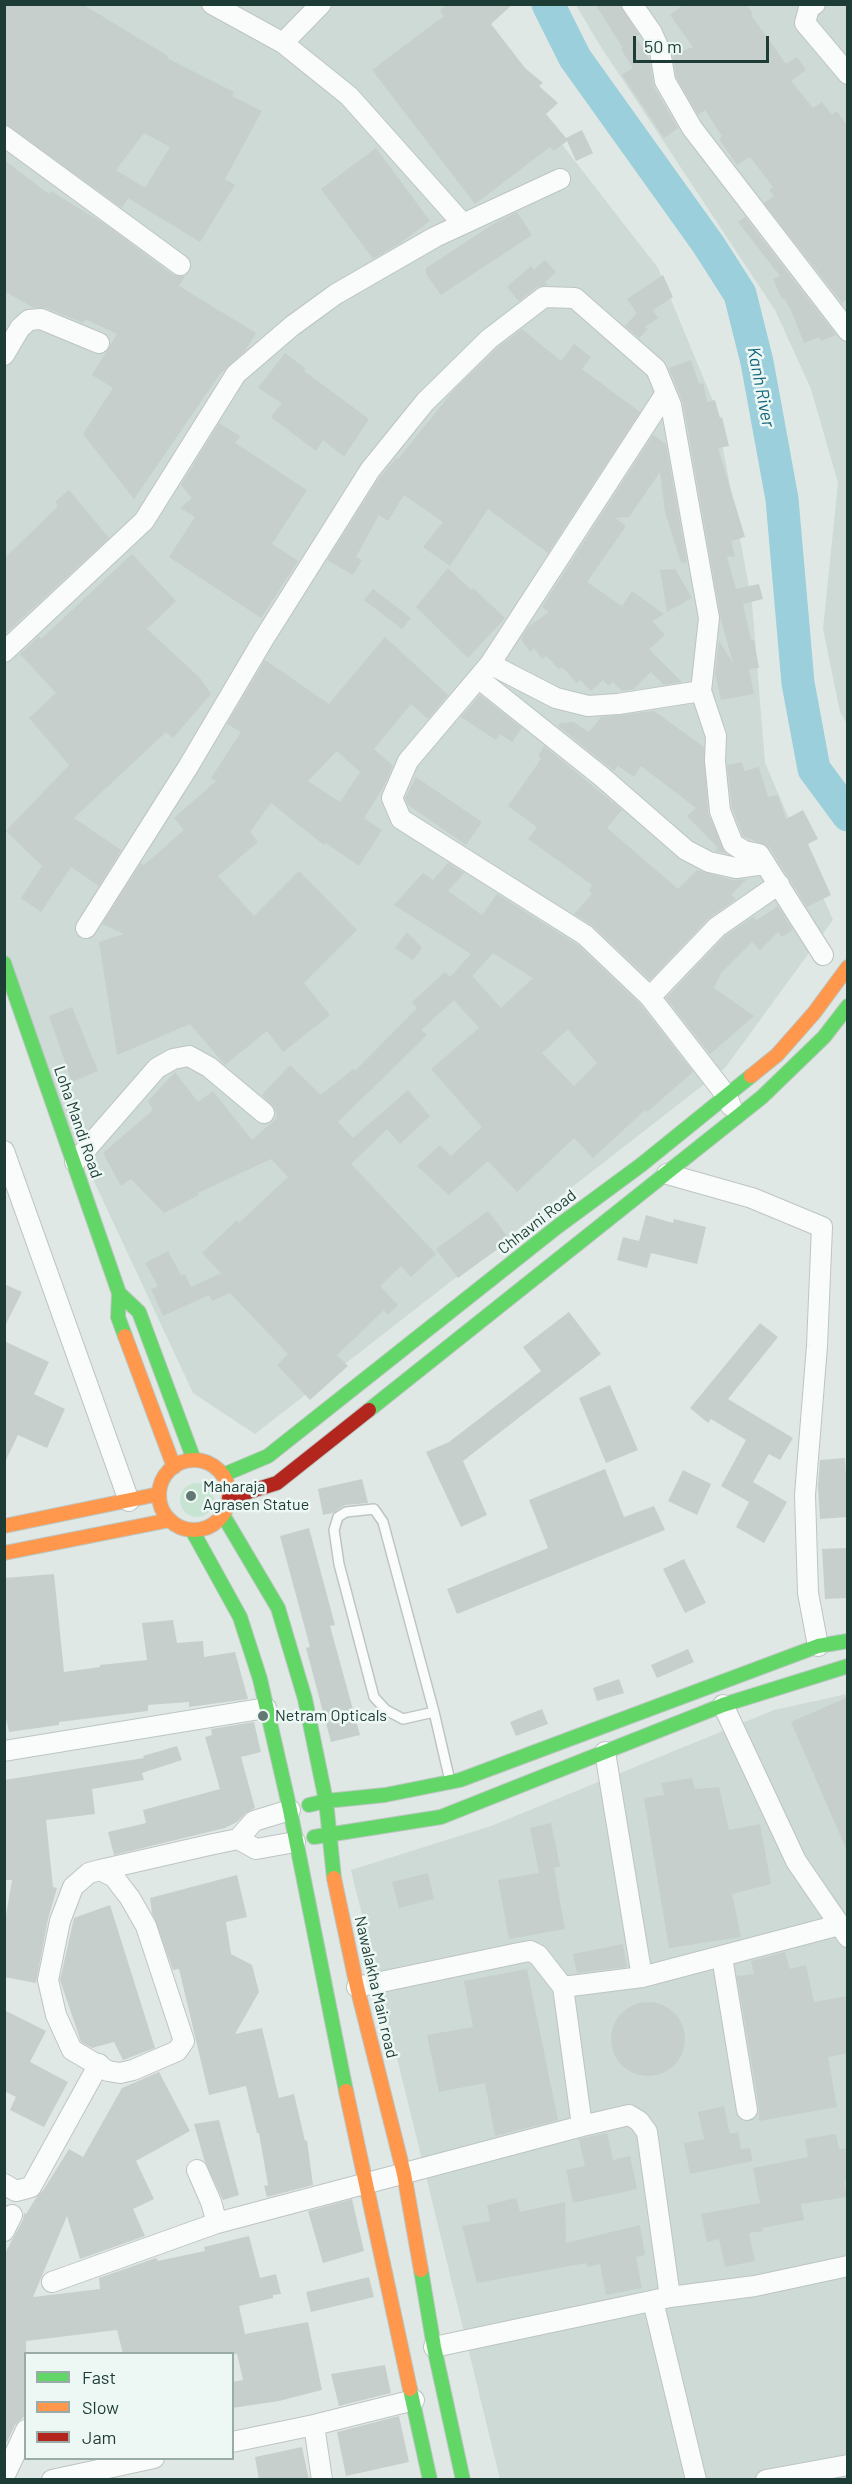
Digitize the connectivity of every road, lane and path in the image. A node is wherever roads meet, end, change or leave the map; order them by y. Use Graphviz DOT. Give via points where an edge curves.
graph roads {
  1 [pos="212,4"];
  2 [pos="321,4"];
  3 [pos="632,4"];
  4 [pos="815,4"];
  5 [pos="283,43"];
  6 [pos="848,75"];
  7 [pos="4,136"];
  8 [pos="560,179"];
  9 [pos="464,224"];
  10 [pos="180,266"];
  11 [pos="848,331"];
  12 [pos="99,343"];
  13 [pos="4,355"];
  14 [pos="666,393"];
  15 [pos="4,651"];
  16 [pos="484,671"];
  17 [pos="701,691"];
  18 [pos="765,864"];
  19 [pos="779,884"];
  20 [pos="86,928"];
  21 [pos="823,955"];
  22 [pos="4,963"];
  23 [pos="848,967"];
  24 [pos="827,995"];
  25 [pos="650,997"];
  26 [pos="847,1007"];
  27 [pos="726,1095"];
  28 [pos="264,1113"];
  29 [pos="737,1118"];
  30 [pos="4,1152"];
  31 [pos="75,1162"];
  32 [pos="667,1174"];
  33 [pos="119,1293"];
  34 [pos="195,1460"];
  35 [pos="174,1467"];
  36 [pos="223,1475"];
  37 [pos="159,1494"];
  38 [pos="229,1498"];
  39 [pos="129,1501"];
  40 [pos="223,1515"];
  41 [pos="170,1520"];
  42 [pos="4,1526"];
  43 [pos="192,1530"];
  44 [pos="4,1553"];
  45 [pos="848,1641"];
  46 [pos="818,1646"];
  47 [pos="848,1666"];
  48 [pos="723,1705"];
  49 [pos="266,1708"];
  50 [pos="434,1712"];
  51 [pos="4,1751"];
  52 [pos="605,1752"];
  53 [pos="450,1783"];
  54 [pos="326,1801"];
  55 [pos="291,1810"];
  56 [pos="330,1833"];
  57 [pos="238,1839"];
  58 [pos="295,1842"];
  59 [pos="100,1870"];
  60 [pos="843,1931"];
  61 [pos="722,1957"];
  62 [pos="642,1977"];
  63 [pos="357,1987"];
  64 [pos="563,1988"];
  65 [pos="99,2064"];
  66 [pos="747,2110"];
  67 [pos="582,2126"];
  68 [pos="197,2170"];
  69 [pos="404,2174"];
  70 [pos="4,2184"];
  71 [pos="365,2184"];
  72 [pos="217,2223"];
  73 [pos="848,2266"];
  74 [pos="52,2282"];
  75 [pos="662,2299"];
  76 [pos="434,2347"];
  77 [pos="414,2400"];
  78 [pos="314,2426"];
  79 [pos="24,2434"];
  80 [pos="234,2442"];
  81 [pos="144,2460"];
  82 [pos="848,2465"];
  83 [pos="4,2477"];
  84 [pos="52,2480"];
  85 [pos="322,2480"];
  86 [pos="430,2480"];
  87 [pos="463,2480"];
  88 [pos="696,2480"];
  89 [pos="766,2480"];
  1 -- 5 [label="street"];
  2 -- 5 [label="street"];
  3 -- 11 [label="street" via="652,33 660,51 665,81 692,128"];
  4 -- 6 [label="street" via="809,8 805,23"];
  5 -- 9 [label="street" via="349,96"];
  7 -- 10 [label="street"];
  8 -- 9 [label="street"];
  9 -- 15 [label="street" via="336,294 236,374 144,521"];
  12 -- 13 [label="street" via="41,319 30,320 20,328"];
  14 -- 16 [label="street"];
  14 -- 17 [label="street" via="686,479 709,618"];
  14 -- 20 [label="street" via="656,369 575,298 544,297 489,339 425,402 370,470"];
  16 -- 17 [label="street" via="588,706"];
  16 -- 18 [label="street" via="686,850 709,862 736,868"];
  16 -- 25 [label="street" via="408,760 392,798 401,819 585,935"];
  17 -- 18 [label="street" via="716,736 720,811 733,844 759,854"];
  18 -- 19 [label="street"];
  19 -- 21 [label="street"];
  19 -- 25 [label="street" via="717,927"];
  22 -- 31 [label="main road, Loha Mandi Road"];
  23 -- 24 [label="main road, Chhavni Road"];
  24 -- 26 [label="main road"];
  24 -- 27 [label="main road, Chhavni Road" via="777,1055"];
  25 -- 27 [label="street"];
  26 -- 29 [label="main road" via="824,1037"];
  27 -- 29 [label="street"];
  27 -- 36 [label="main road, Chhavni Road" via="268,1456"];
  28 -- 31 [label="street" via="209,1067 189,1056 173,1059 157,1068"];
  29 -- 32 [label="main road"];
  30 -- 39 [label="street"];
  31 -- 33 [label="main road, Loha Mandi Road"];
  32 -- 38 [label="main road" via="277,1483"];
  32 -- 46 [label="street" via="752,1198 822,1227 805,1495 808,1593"];
  33 -- 34 [label="main road" via="139,1312"];
  33 -- 35 [label="main road" via="118,1317"];
  34 -- 35 [label="main road"];
  34 -- 36 [label="main road" via="215,1466"];
  35 -- 37 [label="main road" via="162,1481"];
  36 -- 38 [label="main road"];
  37 -- 39 [label="main road"];
  37 -- 41 [label="main road"];
  38 -- 40 [label="main road"];
  39 -- 42 [label="main road"];
  40 -- 43 [label="main road" via="215,1523"];
  40 -- 54 [label="main road, Nawalakha Main road" via="278,1608 306,1699"];
  41 -- 43 [label="main road"];
  41 -- 44 [label="main road"];
  43 -- 49 [label="main road" via="240,1617"];
  45 -- 46 [label="main road"];
  46 -- 53 [label="main road"];
  47 -- 48 [label="main road"];
  48 -- 52 [label="main road"];
  48 -- 60 [label="street" via="796,1862"];
  49 -- 51 [label="street"];
  49 -- 55 [label="main road"];
  50 -- 50 [label="lane" via="403,1719 386,1710 374,1696 339,1564 334,1530 338,1517 346,1512 374,1509 384,1522"];
  50 -- 53 [label="lane"];
  52 -- 56 [label="main road" via="441,1817"];
  52 -- 62 [label="street"];
  53 -- 54 [label="main road"];
  54 -- 55 [label="main road"];
  54 -- 56 [label="main road, Nawalakha Main road"];
  55 -- 57 [label="street" via="254,1821"];
  55 -- 58 [label="main road"];
  56 -- 58 [label="main road"];
  56 -- 63 [label="main road, Nawalakha Main road" via="334,1877"];
  57 -- 58 [label="street" via="256,1849"];
  57 -- 59 [label="street"];
  58 -- 71 [label="main road"];
  59 -- 65 [label="street" via="89,1873 73,1887 60,1921 48,1980 68,2044 76,2053"];
  59 -- 65 [label="street" via="114,1877 146,1926 184,2041 177,2050 133,2070 108,2071"];
  60 -- 61 [label="street"];
  61 -- 62 [label="street"];
  61 -- 66 [label="street"];
  62 -- 64 [label="street"];
  63 -- 64 [label="street" via="530,1951 538,1955"];
  63 -- 69 [label="main road, Nawalakha Main road"];
  64 -- 67 [label="street"];
  65 -- 70 [label="street" via="31,2187 16,2191"];
  67 -- 69 [label="street"];
  67 -- 75 [label="street" via="629,2115 647,2132"];
  68 -- 72 [label="street"];
  69 -- 71 [label="street"];
  69 -- 76 [label="main road, Nawalakha Main road"];
  71 -- 72 [label="street"];
  71 -- 77 [label="main road"];
  72 -- 74 [label="street"];
  73 -- 75 [label="street" via="754,2286"];
  75 -- 76 [label="street"];
  75 -- 88 [label="street"];
  76 -- 87 [label="main road, Nawalakha Main road"];
  77 -- 78 [label="street"];
  77 -- 86 [label="main road"];
  78 -- 80 [label="street"];
  78 -- 85 [label="street"];
  79 -- 83 [label="street"];
  81 -- 84 [label="street"];
  82 -- 89 [label="street"];
}
